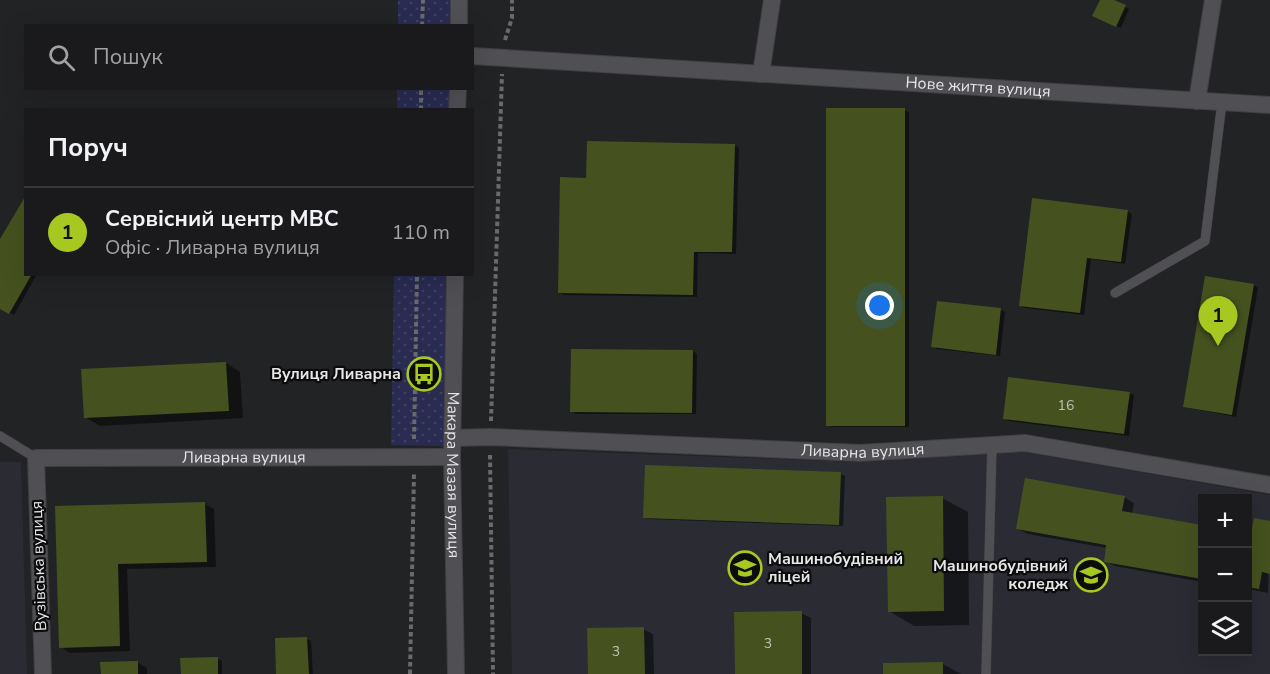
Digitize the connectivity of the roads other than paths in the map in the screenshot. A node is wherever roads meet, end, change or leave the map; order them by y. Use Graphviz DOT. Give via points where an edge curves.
graph roads {
  1 [pos="459,0"];
  2 [pos="772,0"];
  3 [pos="1213,0"];
  4 [pos="459,24"];
  5 [pos="474,56"];
  6 [pos="761,74"];
  7 [pos="458,90"];
  8 [pos="1197,101"];
  9 [pos="1222,102"];
  10 [pos="1270,105"];
  11 [pos="457,108"];
  12 [pos="455,276"];
  13 [pos="1115,294"];
  14 [pos="0,436"];
  15 [pos="452,438"];
  16 [pos="992,445"];
  17 [pos="452,457"];
  18 [pos="36,458"];
  19 [pos="1270,485"];
  20 [pos="43,674"];
  21 [pos="456,674"];
  22 [pos="986,674"];
  1 -- 4 [label="street"];
  2 -- 6 [label="street"];
  3 -- 8 [label="street"];
  5 -- 6 [label="street, Нове життя вулиця"];
  6 -- 8 [label="street, Нове життя вулиця"];
  7 -- 11 [label="street"];
  8 -- 9 [label="street, Нове життя вулиця"];
  9 -- 10 [label="street, Нове життя вулиця"];
  9 -- 13 [label="lane" via="1205,241"];
  12 -- 15 [label="street, Макара Мазая вулиця"];
  14 -- 18 [label="lane"];
  15 -- 16 [label="street, Ливарна вулиця" via="860,453"];
  15 -- 17 [label="street, Макара Мазая вулиця"];
  16 -- 19 [label="street, Ливарна вулиця" via="1025,442"];
  16 -- 22 [label="lane"];
  17 -- 18 [label="street, Ливарна вулиця"];
  17 -- 21 [label="street, Макара Мазая вулиця"];
  18 -- 20 [label="street, Вузівська вулиця"];
}
